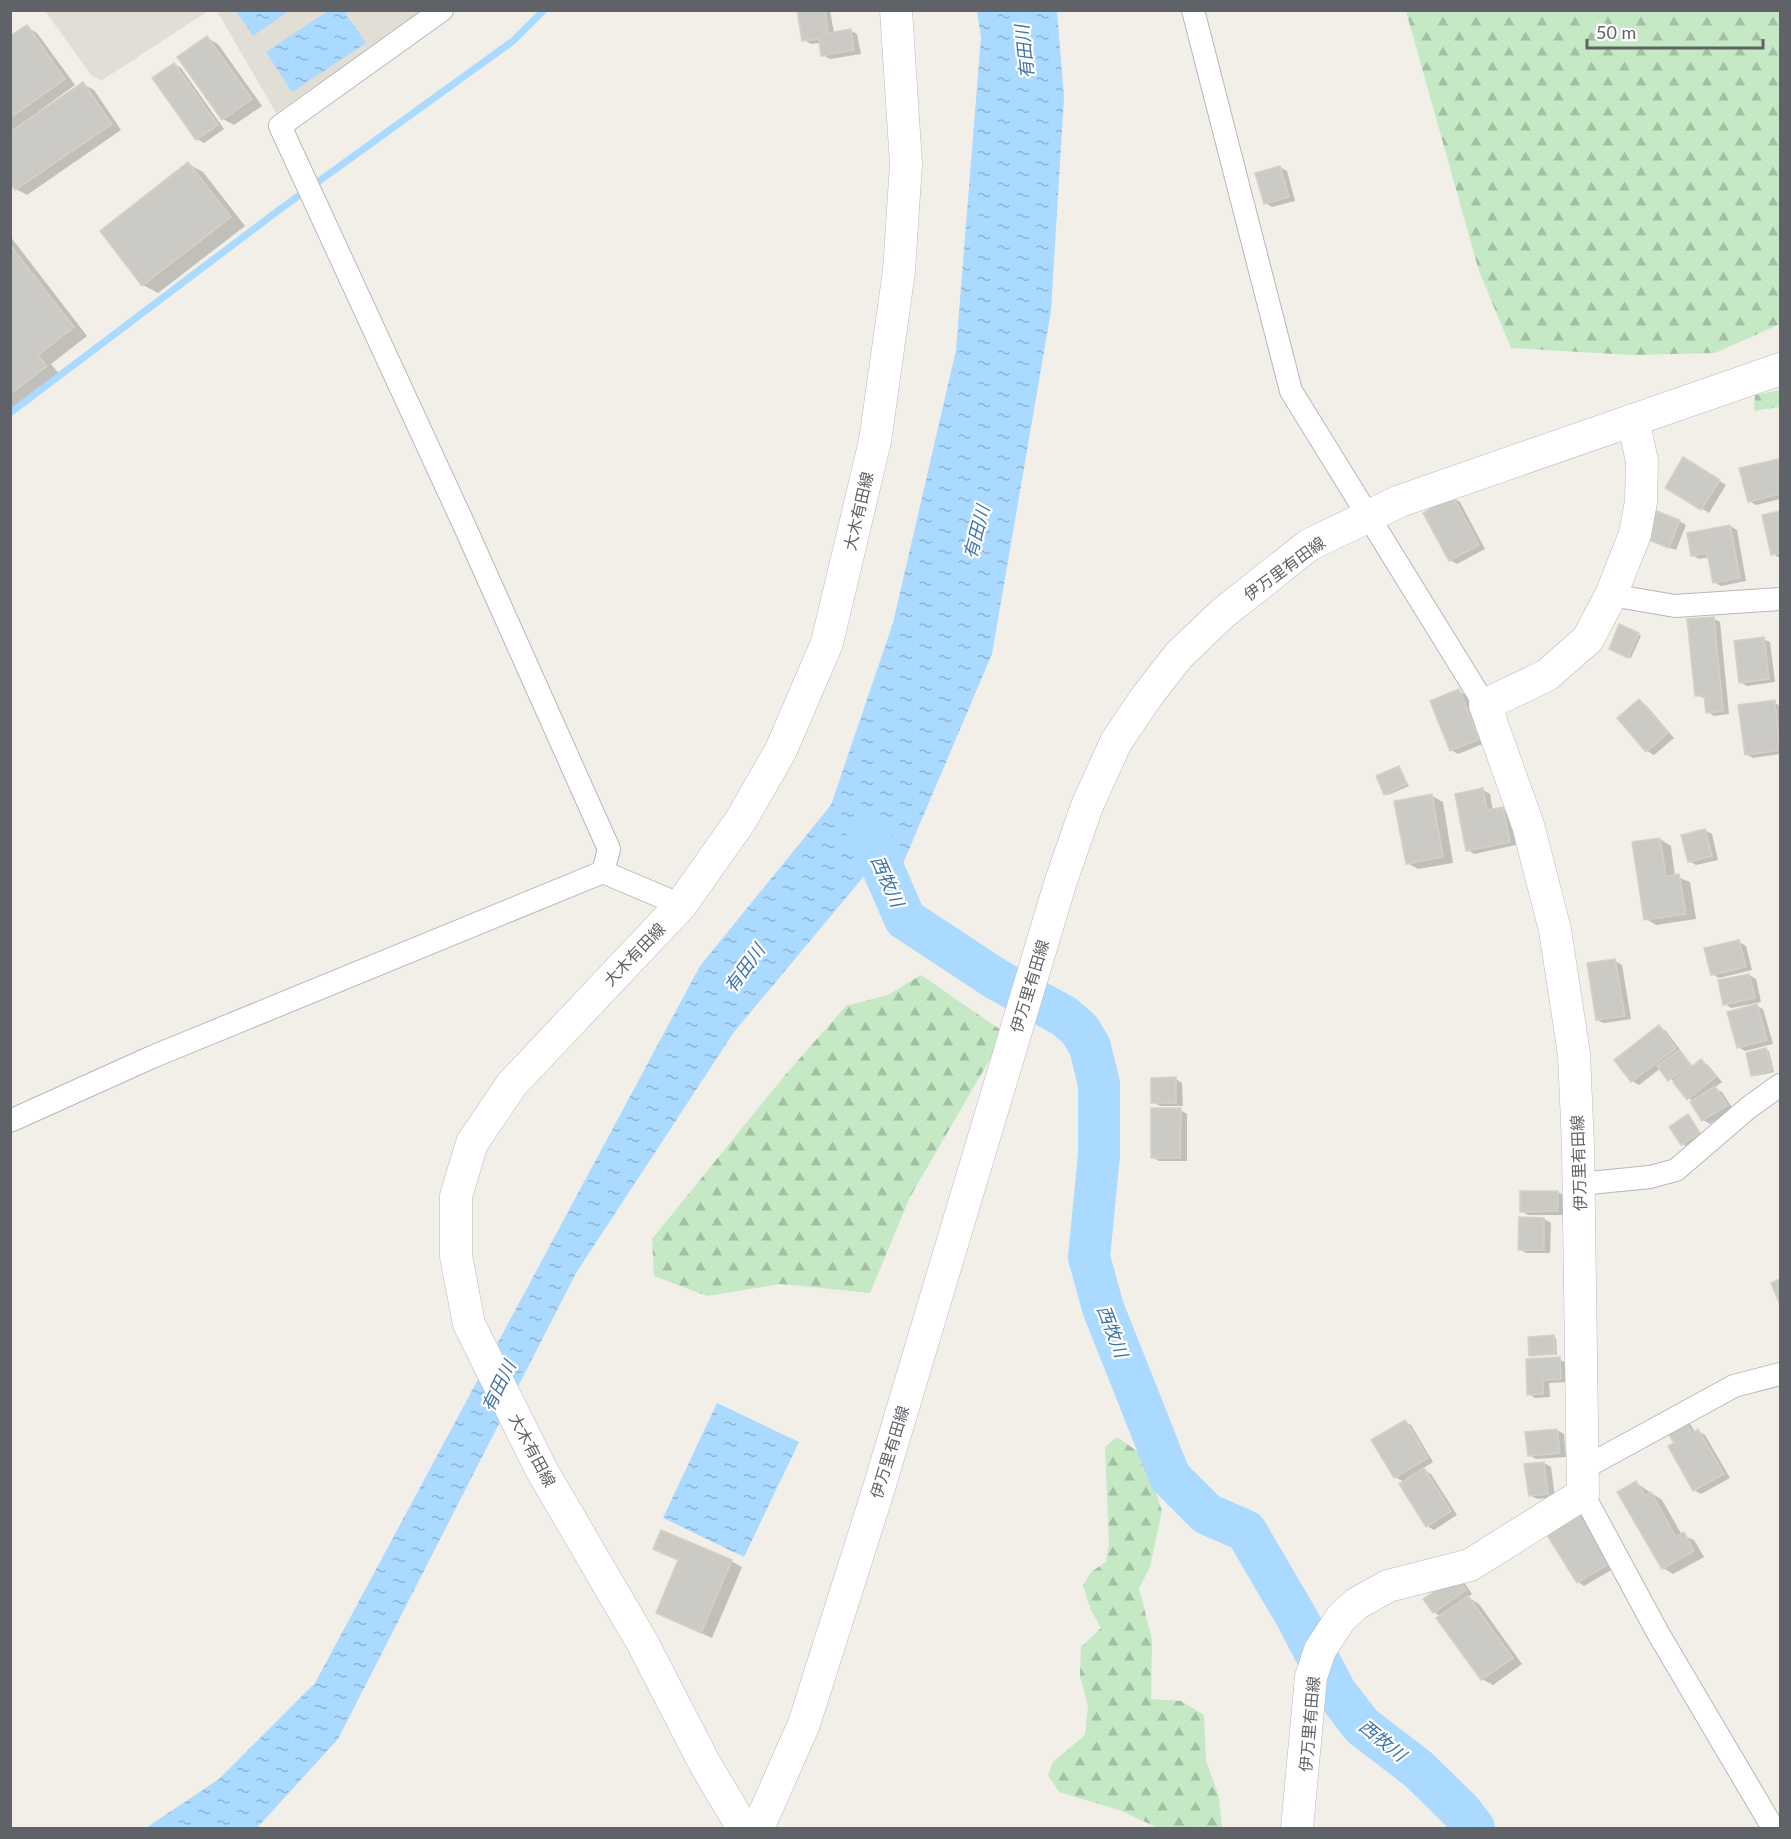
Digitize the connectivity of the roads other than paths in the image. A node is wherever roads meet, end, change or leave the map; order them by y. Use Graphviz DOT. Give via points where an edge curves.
graph roads {
  1 [pos="442,10"];
  2 [pos="896,10"];
  3 [pos="1193,10"];
  4 [pos="1780,369"];
  5 [pos="1633,420"];
  6 [pos="1366,516"];
  7 [pos="1611,595"];
  8 [pos="1780,599"];
  9 [pos="1485,705"];
  10 [pos="603,872"];
  11 [pos="681,906"];
  12 [pos="1780,1085"];
  13 [pos="10,1121"];
  14 [pos="1579,1184"];
  15 [pos="1780,1374"];
  16 [pos="1584,1481"];
  17 [pos="743,1828"];
  18 [pos="758,1828"];
  19 [pos="1297,1828"];
  20 [pos="1773,1828"];
  1 -- 10 [label="street" via="280,126 609,849"];
  2 -- 11 [label="main road, 大木有田線" via="906,164 898,271 875,441 827,643 781,750 741,820"];
  3 -- 6 [label="street" via="1291,391"];
  4 -- 5 [label="main road, 伊万里有田線"];
  5 -- 6 [label="main road, 伊万里有田線"];
  5 -- 7 [label="main road" via="1642,460 1641,502 1635,534"];
  6 -- 9 [label="street"];
  6 -- 18 [label="main road, 伊万里有田線" via="1309,545 1223,613 1179,655 1116,742 1087,806 1036,960 811,1702"];
  7 -- 8 [label="street" via="1675,606"];
  7 -- 9 [label="main road" via="1588,639 1547,675"];
  9 -- 14 [label="main road, 伊万里有田線" via="1528,825 1555,930 1574,1054"];
  10 -- 11 [label="street"];
  10 -- 13 [label="street" via="152,1057"];
  11 -- 17 [label="main road, 大木有田線" via="512,1084 472,1143 456,1196 456,1256 469,1324 541,1469"];
  12 -- 14 [label="street" via="1676,1170 1650,1177"];
  14 -- 16 [label="main road, 伊万里有田線"];
  15 -- 16 [label="street" via="1734,1386"];
  16 -- 19 [label="main road, 伊万里有田線" via="1470,1565 1389,1586 1356,1604 1341,1618 1320,1650 1311,1677"];
  16 -- 20 [label="street" via="1658,1633"];
}
